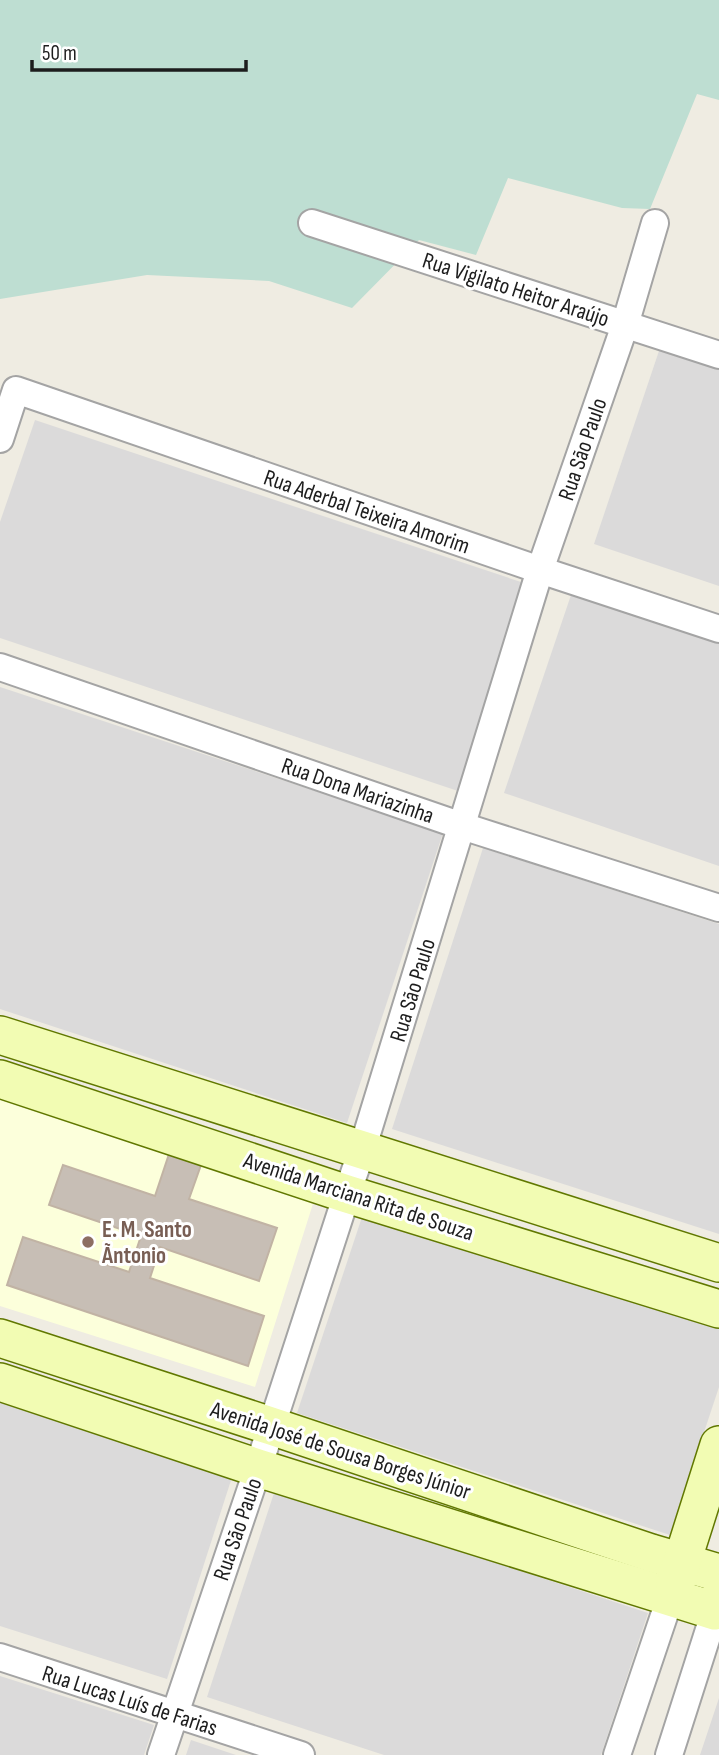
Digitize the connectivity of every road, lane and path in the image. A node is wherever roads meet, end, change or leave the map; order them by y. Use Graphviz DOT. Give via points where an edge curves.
graph roads {
  1 [pos="312,223"];
  2 [pos="654,223"];
  3 [pos="625,325"];
  4 [pos="719,355"];
  5 [pos="0,439"];
  6 [pos="540,570"];
  7 [pos="719,629"];
  8 [pos="0,667"];
  9 [pos="463,826"];
  10 [pos="719,908"];
  11 [pos="0,1035"];
  12 [pos="0,1080"];
  13 [pos="362,1150"];
  14 [pos="346,1194"];
  15 [pos="719,1263"];
  16 [pos="719,1309"];
  17 [pos="0,1338"];
  18 [pos="0,1382"];
  19 [pos="271,1426"];
  20 [pos="719,1445"];
  21 [pos="258,1468"];
  22 [pos="682,1561"];
  23 [pos="719,1573"];
  24 [pos="670,1598"];
  25 [pos="718,1607"];
  26 [pos="0,1657"];
  27 [pos="174,1714"];
  28 [pos="161,1755"];
  29 [pos="300,1755"];
  30 [pos="617,1755"];
  31 [pos="669,1755"];
  1 -- 3 [label="street, Rua Vigilato Heitor Araújo"];
  2 -- 3 [label="street, Rua São Paulo"];
  3 -- 4 [label="street, Rua Vigilato Heitor Araújo"];
  3 -- 6 [label="street, Rua São Paulo"];
  5 -- 6 [label="street, Rua Aderbal Teixeira Amorim" via="16,390"];
  6 -- 7 [label="street, Rua Aderbal Teixeira Amorim"];
  6 -- 9 [label="street, Rua São Paulo"];
  8 -- 9 [label="street, Rua Dona Mariazinha"];
  9 -- 10 [label="street, Rua Dona Mariazinha"];
  9 -- 13 [label="street, Rua São Paulo"];
  11 -- 13 [label="street, Avenida Marciana Rita de Souza"];
  12 -- 14 [label="street, Avenida Marciana Rita de Souza"];
  13 -- 14 [label="street, Rua São Paulo"];
  13 -- 15 [label="street, Avenida Marciana Rita de Souza"];
  14 -- 16 [label="street, Avenida Marciana Rita de Souza"];
  14 -- 19 [label="street, Rua São Paulo"];
  17 -- 19 [label="street, Avenida José de Sousa Borges Júnior"];
  18 -- 21 [label="street, Avenida José de Sousa Borges Júnior"];
  19 -- 21 [label="street, Rua São Paulo"];
  19 -- 22 [label="street, Avenida José de Sousa Borges Júnior"];
  20 -- 22 [label="street"];
  21 -- 24 [label="street, Avenida José de Sousa Borges Júnior"];
  21 -- 27 [label="street, Rua São Paulo"];
  22 -- 23 [label="street, Avenida José de Sousa Borges Júnior"];
  22 -- 24 [label="street"];
  24 -- 25 [label="street, Avenida José de Sousa Borges Júnior"];
  24 -- 30 [label="street"];
  25 -- 31 [label="street"];
  26 -- 27 [label="street, Rua Lucas Luís de Farias"];
  27 -- 28 [label="street, Rua São Paulo"];
  27 -- 29 [label="street, Rua Lucas Luís de Farias"];
}
